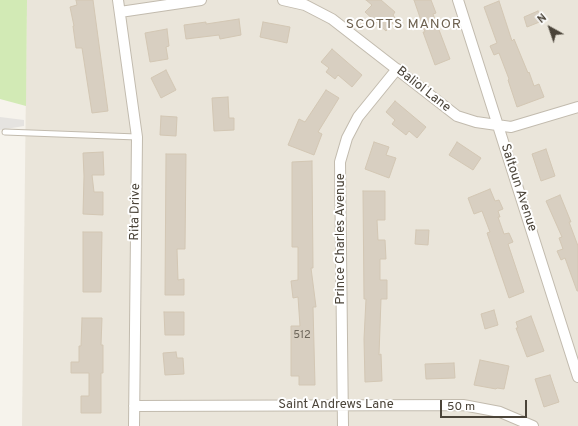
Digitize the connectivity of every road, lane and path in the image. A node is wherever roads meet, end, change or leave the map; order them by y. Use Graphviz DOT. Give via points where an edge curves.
graph roads {
  1 [pos="118,0"];
  2 [pos="201,0"];
  3 [pos="283,0"];
  4 [pos="458,0"];
  5 [pos="120,12"];
  6 [pos="397,69"];
  7 [pos="578,107"];
  8 [pos="498,125"];
  9 [pos="5,132"];
  10 [pos="137,137"];
  11 [pos="578,377"];
  12 [pos="342,405"];
  13 [pos="134,406"];
  14 [pos="134,426"];
  15 [pos="342,426"];
  16 [pos="534,426"];
  1 -- 5 [label="street, Rita Drive"];
  2 -- 5 [label="street"];
  3 -- 6 [label="street, Baliol Lane" via="306,5 332,19"];
  4 -- 8 [label="street, Saltoun Avenue"];
  5 -- 10 [label="street, Rita Drive"];
  6 -- 8 [label="street, Baliol Lane" via="457,116"];
  6 -- 12 [label="street, Prince Charles Avenue" via="358,116 347,138 340,162"];
  7 -- 8 [label="street, Baliol Lane" via="511,127"];
  8 -- 11 [label="street, Saltoun Avenue"];
  9 -- 10 [label="lane"];
  10 -- 13 [label="street, Rita Drive"];
  12 -- 13 [label="street, Saint Andrews Lane"];
  12 -- 15 [label="street, Prince Charles Avenue"];
  12 -- 16 [label="street, Saint Andrews Lane" via="463,405 500,412"];
  13 -- 14 [label="street, Rita Drive"];
}
